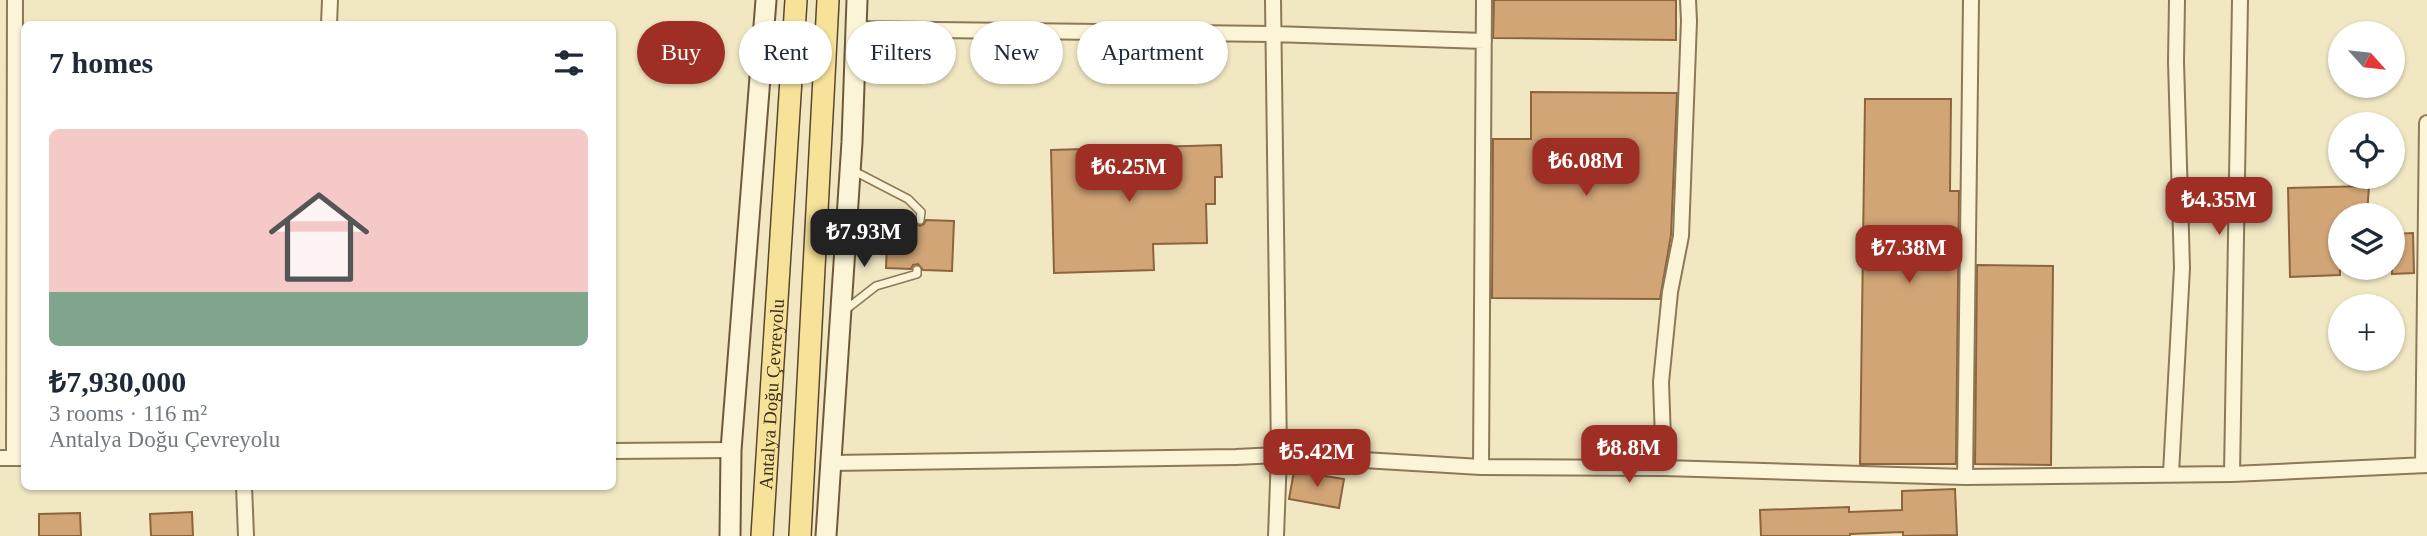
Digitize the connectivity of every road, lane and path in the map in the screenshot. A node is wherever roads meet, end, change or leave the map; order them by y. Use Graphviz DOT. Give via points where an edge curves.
graph roads {
  1 [pos="15,0"];
  2 [pos="330,0"];
  3 [pos="765,0"];
  4 [pos="796,0"];
  5 [pos="828,0"];
  6 [pos="857,0"];
  7 [pos="1273,0"];
  8 [pos="1484,0"];
  9 [pos="1688,0"];
  10 [pos="1971,0"];
  11 [pos="2178,0"];
  12 [pos="2240,0"];
  13 [pos="329,21"];
  14 [pos="856,21"];
  15 [pos="956,30"];
  16 [pos="1273,34"];
  17 [pos="1484,41"];
  18 [pos="854,84"];
  19 [pos="2427,122"];
  20 [pos="850,169"];
  21 [pos="920,220"];
  22 [pos="917,270"];
  23 [pos="841,313"];
  24 [pos="731,450"];
  25 [pos="616,451"];
  26 [pos="1279,455"];
  27 [pos="13,458"];
  28 [pos="831,463"];
  29 [pos="2425,465"];
  30 [pos="1481,467"];
  31 [pos="1664,468"];
  32 [pos="2171,473"];
  33 [pos="2232,474"];
  34 [pos="1965,477"];
  35 [pos="244,490"];
  36 [pos="246,536"];
  37 [pos="730,536"];
  38 [pos="762,536"];
  39 [pos="800,536"];
  40 [pos="826,536"];
  41 [pos="1276,536"];
  1 -- 27 [label="street"];
  2 -- 13 [label="street"];
  3 -- 24 [label="street"];
  4 -- 38 [label="main road, Antalya Doğu Çevreyolu"];
  5 -- 39 [label="main road, Antalya Doğu Çevreyolu"];
  6 -- 14 [label="street"];
  7 -- 16 [label="street"];
  8 -- 17 [label="street"];
  9 -- 31 [label="street" via="1681,236 1661,382"];
  10 -- 34 [label="street"];
  11 -- 32 [label="street" via="2182,268"];
  12 -- 33 [label="street"];
  15 -- 16 [label="street"];
  16 -- 17 [label="street"];
  16 -- 26 [label="street"];
  17 -- 30 [label="street"];
  18 -- 20 [label="street"];
  19 -- 29 [label="street"];
  20 -- 21 [label="lane" via="908,200 920,212"];
  20 -- 23 [label="street"];
  22 -- 23 [label="lane" via="917,274 876,286"];
  23 -- 28 [label="street"];
  24 -- 25 [label="street"];
  24 -- 37 [label="street"];
  26 -- 28 [label="street"];
  26 -- 30 [label="street"];
  26 -- 41 [label="street"];
  28 -- 40 [label="street"];
  29 -- 33 [label="street"];
  30 -- 31 [label="street"];
  31 -- 34 [label="street"];
  32 -- 33 [label="street"];
  32 -- 34 [label="street"];
  35 -- 36 [label="street"];
}
